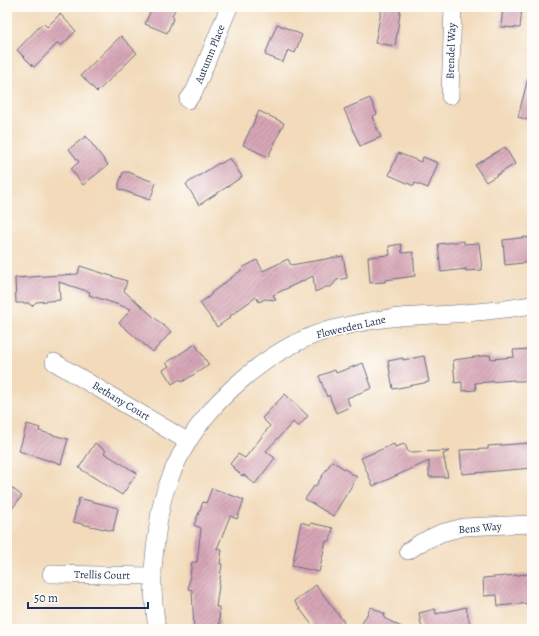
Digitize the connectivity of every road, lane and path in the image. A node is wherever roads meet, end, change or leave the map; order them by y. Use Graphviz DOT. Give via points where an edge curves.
graph roads {
  1 [pos="229,7"];
  2 [pos="452,7"];
  3 [pos="450,96"];
  4 [pos="188,100"];
  5 [pos="532,305"];
  6 [pos="54,362"];
  7 [pos="187,441"];
  8 [pos="532,524"];
  9 [pos="408,551"];
  10 [pos="51,574"];
  11 [pos="153,576"];
  12 [pos="157,629"];
  1 -- 4 [label="street, Autumn Place" via="195,90"];
  2 -- 3 [label="street, Brendel Way"];
  5 -- 7 [label="street, Flowerden Lane" via="363,322 300,340 260,365 234,386 204,418"];
  6 -- 7 [label="street, Bethany Court"];
  7 -- 11 [label="street, Flowerden Lane" via="166,486 154,554"];
  8 -- 9 [label="street, Bens Way" via="464,527 441,534"];
  10 -- 11 [label="street, Trellis Court"];
  11 -- 12 [label="street, Flowerden Lane"];
}
